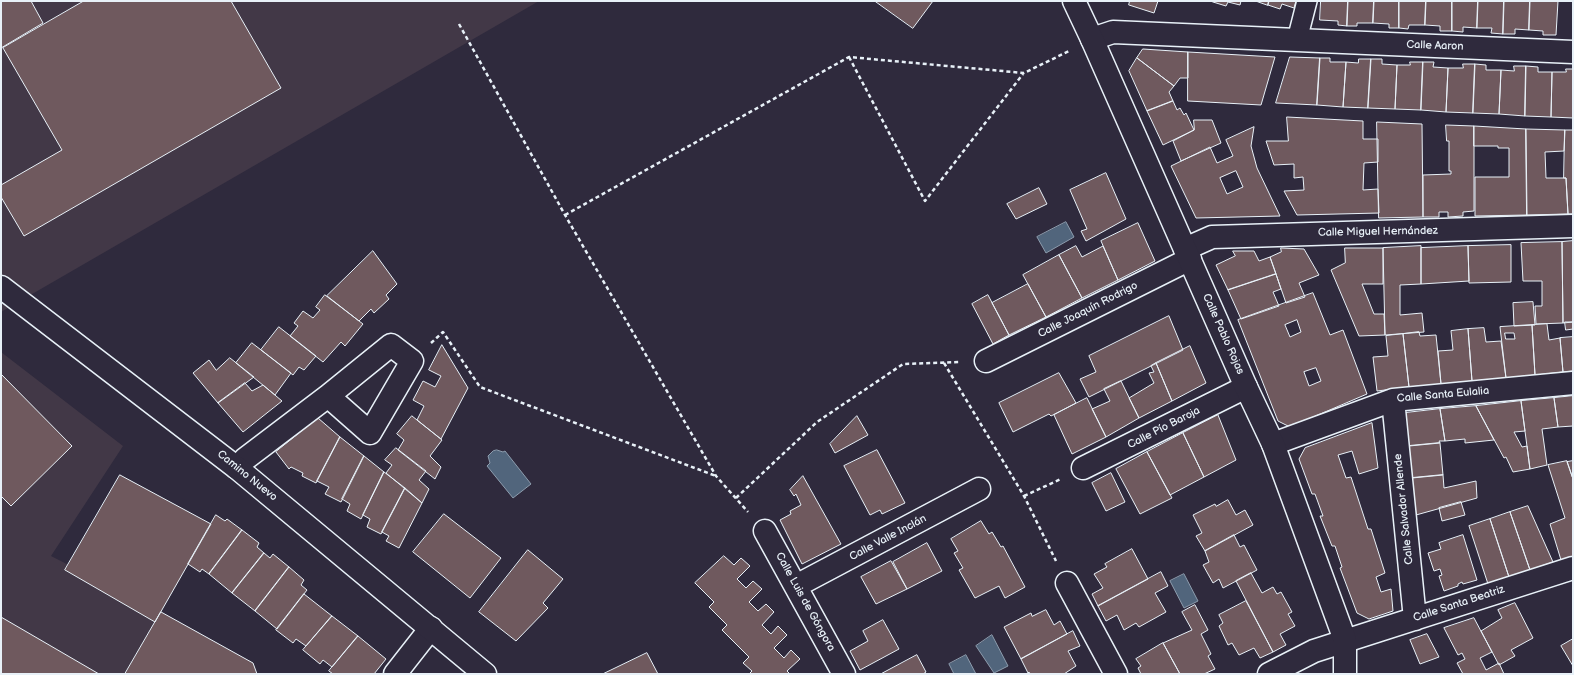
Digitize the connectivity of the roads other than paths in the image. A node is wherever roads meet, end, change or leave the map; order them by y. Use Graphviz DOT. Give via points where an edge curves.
graph roads {
  1 [pos="1074,1"];
  2 [pos="1307,1"];
  3 [pos="1092,39"];
  4 [pos="1297,40"];
  5 [pos="1573,52"];
  6 [pos="1573,226"];
  7 [pos="1188,254"];
  8 [pos="1,287"];
  9 [pos="986,361"];
  10 [pos="1573,383"];
  11 [pos="1246,387"];
  12 [pos="328,396"];
  13 [pos="1393,400"];
  14 [pos="1273,444"];
  15 [pos="237,468"];
  16 [pos="1083,468"];
  17 [pos="979,489"];
  18 [pos="765,531"];
  19 [pos="1573,568"];
  20 [pos="1067,583"];
  21 [pos="796,586"];
  22 [pos="1415,619"];
  23 [pos="431,628"];
  24 [pos="1345,640"];
  25 [pos="395,674"];
  26 [pos="485,674"];
  27 [pos="844,674"];
  28 [pos="1116,674"];
  29 [pos="1269,674"];
  30 [pos="1345,674"];
  1 -- 3 [label="street, Calle Pablo Rojas"];
  2 -- 4 [label="street"];
  3 -- 4 [label="street, Calle Aaron" via="1113,32"];
  3 -- 7 [label="street, Calle Pablo Rojas"];
  4 -- 5 [label="street, Calle Aaron"];
  6 -- 7 [label="street, Calle Miguel Hernández" via="1212,237"];
  7 -- 9 [label="street, Calle Joaquín Rodrigo"];
  7 -- 11 [label="street, Calle Pablo Rojas"];
  8 -- 15 [label="street, Camino Nuevo"];
  10 -- 13 [label="street, Calle Santa Eulalia"];
  11 -- 14 [label="street, Calle Pablo Rojas"];
  11 -- 16 [label="street, Calle Pío Baroja"];
  12 -- 12 [label="street" via="391,345 412,361 370,433"];
  12 -- 15 [label="street" via="245,459"];
  13 -- 14 [label="street, Calle Santa Eulalia"];
  13 -- 22 [label="street, Calle Salvador Allende"];
  14 -- 24 [label="street, Calle Pablo Rojas"];
  15 -- 23 [label="street, Camino Nuevo"];
  17 -- 21 [label="street, Calle Valle Inclán"];
  18 -- 21 [label="street, Calle Luis de Góngora"];
  19 -- 22 [label="street, Calle Santa Beatriz"];
  20 -- 28 [label="street"];
  21 -- 27 [label="street, Calle Luis de Góngora"];
  22 -- 24 [label="street, Calle Santa Beatriz"];
  23 -- 25 [label="street"];
  23 -- 26 [label="street, Camino Nuevo"];
  24 -- 29 [label="street, Calle Santa Beatriz" via="1314,651"];
  24 -- 30 [label="street, Calle Pablo Rojas"];
}
